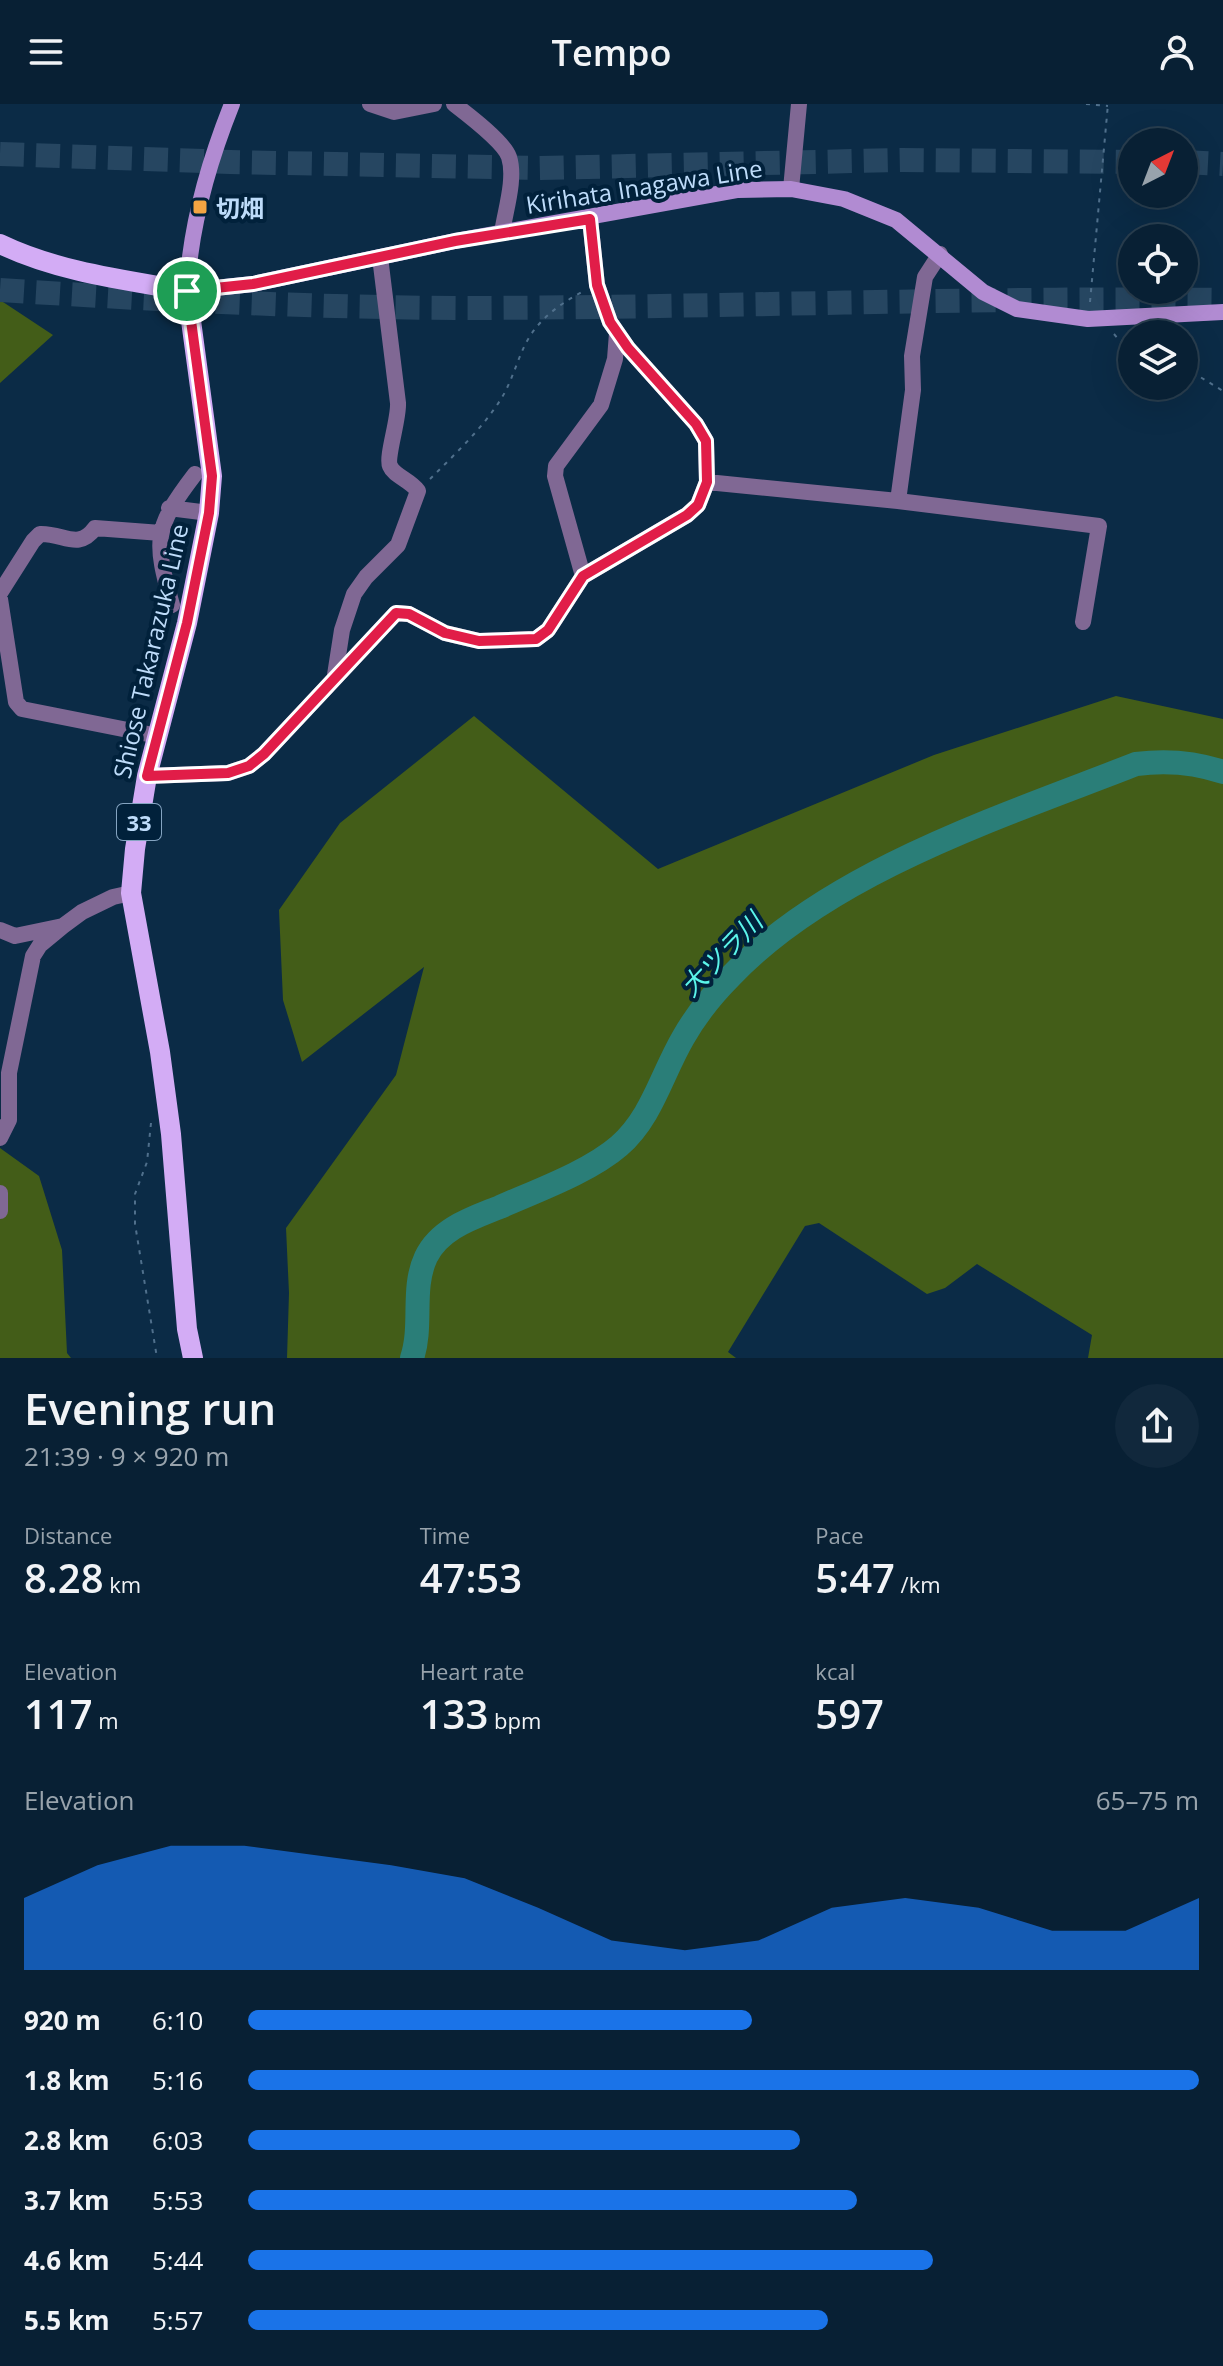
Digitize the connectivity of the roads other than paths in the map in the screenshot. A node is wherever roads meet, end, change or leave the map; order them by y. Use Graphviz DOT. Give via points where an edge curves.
graph roads {
  1 [pos="232,104"];
  2 [pos="370,104"];
  3 [pos="434,104"];
  4 [pos="454,104"];
  5 [pos="799,104"];
  6 [pos="791,189"];
  7 [pos="590,219"];
  8 [pos="502,233"];
  9 [pos="0,244"];
  10 [pos="940,254"];
  11 [pos="380,257"];
  12 [pos="187,291"];
  13 [pos="1223,312"];
  14 [pos="617,333"];
  15 [pos="195,474"];
  16 [pos="707,482"];
  17 [pos="898,501"];
  18 [pos="169,508"];
  19 [pos="209,513"];
  20 [pos="161,533"];
  21 [pos="583,576"];
  22 [pos="0,593"];
  23 [pos="0,599"];
  24 [pos="172,605"];
  25 [pos="1083,622"];
  26 [pos="335,675"];
  27 [pos="158,736"];
  28 [pos="147,776"];
  29 [pos="131,893"];
  30 [pos="63,926"];
  31 [pos="0,930"];
  32 [pos="0,1138"];
  33 [pos="0,1193"];
  34 [pos="0,1211"];
  35 [pos="193,1358"];
  1 -- 12 [label="main road" via="216,144 189,250"];
  2 -- 3 [label="street" via="394,112"];
  4 -- 8 [label="street" via="509,156"];
  5 -- 6 [label="street"];
  6 -- 7 [label="main road, Kirihata Inagawa Line" via="738,190"];
  6 -- 10 [label="main road, Kirihata Inagawa Line" via="844,199 896,220"];
  7 -- 8 [label="main road, Kirihata Inagawa Line"];
  7 -- 14 [label="street" via="597,285"];
  8 -- 11 [label="main road, Kirihata Inagawa Line"];
  9 -- 12 [label="main road" via="102,276"];
  10 -- 13 [label="main road, Kirihata Inagawa Line" via="983,292 1017,309 1088,319"];
  10 -- 17 [label="street" via="925,277"];
  11 -- 12 [label="main road, Kirihata Inagawa Line" via="253,284"];
  11 -- 26 [label="street" via="399,417 389,464 418,491 398,545 354,594"];
  12 -- 19 [label="main road, Shiose Takarazuka Line / 33" via="212,476"];
  14 -- 16 [label="street" via="696,424 706,441"];
  14 -- 21 [label="street" via="601,405 556,466"];
  15 -- 18 [label="street"];
  16 -- 17 [label="street"];
  16 -- 21 [label="street" via="698,505 687,515"];
  17 -- 25 [label="street" via="1099,526"];
  18 -- 19 [label="street"];
  18 -- 20 [label="street"];
  19 -- 27 [label="main road, Shiose Takarazuka Line / 33"];
  20 -- 22 [label="street" via="95,528 81,541 40,534"];
  20 -- 24 [label="street" via="160,562"];
  21 -- 26 [label="street" via="548,630 536,639 479,641 396,613"];
  23 -- 27 [label="street" via="16,702 22,709"];
  26 -- 28 [label="street" via="249,766 228,773"];
  27 -- 28 [label="main road, Shiose Takarazuka Line / 33"];
  28 -- 29 [label="main road, Shiose Takarazuka Line / 33"];
  29 -- 30 [label="street" via="103,902"];
  29 -- 35 [label="main road, Shiose Takarazuka Line / 33" via="167,1106"];
  30 -- 31 [label="street" via="15,936"];
  30 -- 32 [label="street" via="33,956 9,1073 9,1120"];
  33 -- 34 [label="street"];
}
